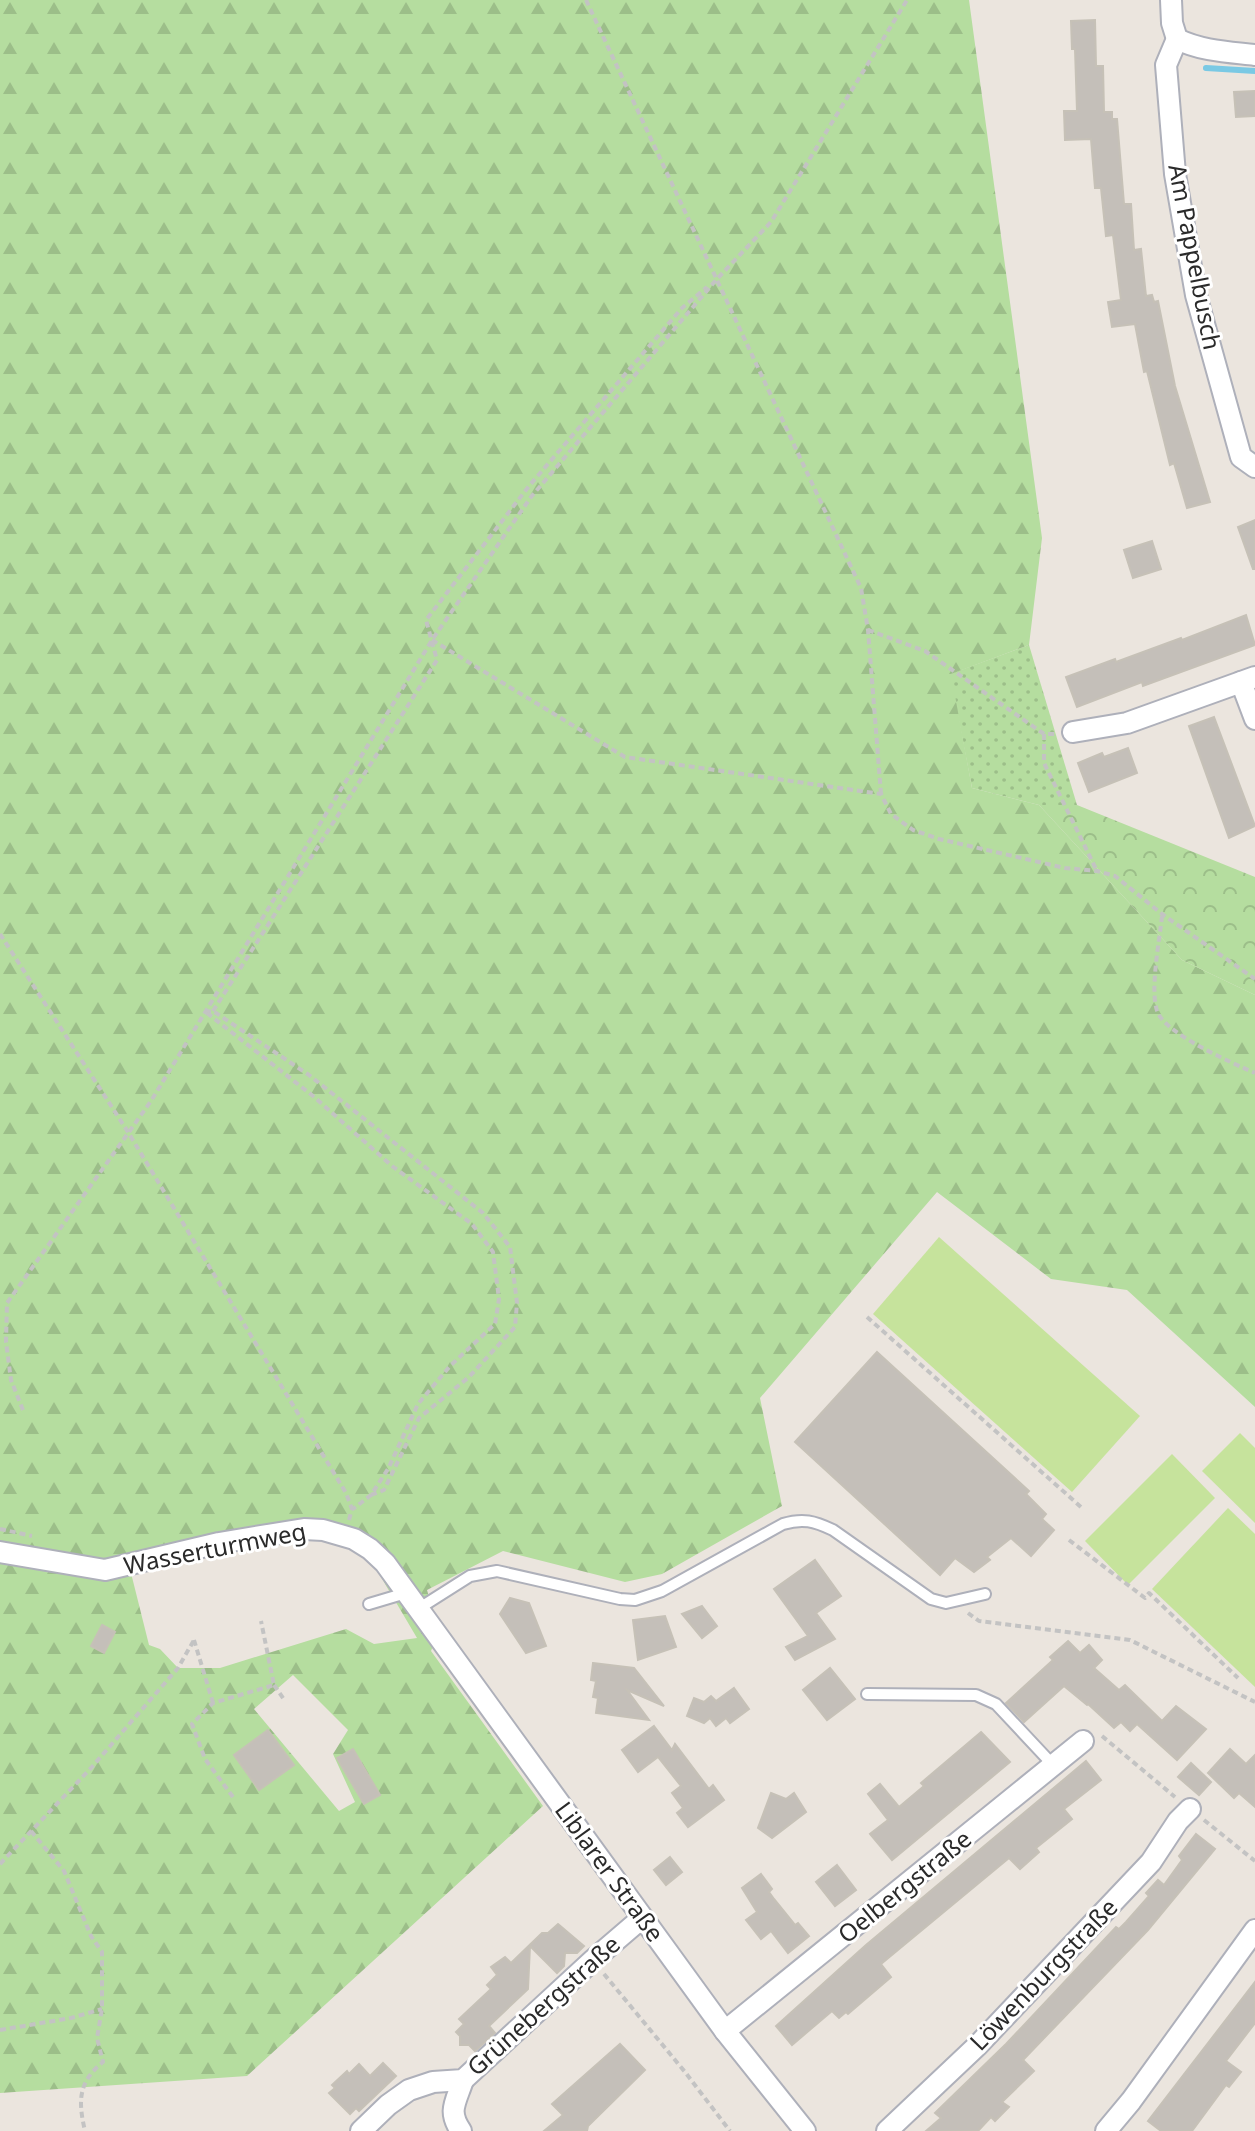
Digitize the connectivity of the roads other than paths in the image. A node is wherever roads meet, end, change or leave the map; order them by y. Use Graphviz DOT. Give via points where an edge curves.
graph roads {
  1 [pos="1171,0"];
  2 [pos="1177,39"];
  3 [pos="1255,55"];
  4 [pos="1255,467"];
  5 [pos="1248,680"];
  6 [pos="1255,719"];
  7 [pos="1067,733"];
  8 [pos="0,1552"];
  9 [pos="985,1594"];
  10 [pos="412,1601"];
  11 [pos="369,1604"];
  12 [pos="867,1694"];
  13 [pos="1083,1741"];
  14 [pos="1054,1766"];
  15 [pos="1190,1809"];
  16 [pos="642,1918"];
  17 [pos="1255,1930"];
  18 [pos="725,2031"];
  19 [pos="463,2080"];
  20 [pos="361,2131"];
  21 [pos="461,2131"];
  22 [pos="805,2131"];
  23 [pos="887,2131"];
  24 [pos="1106,2131"];
  1 -- 2 [label="street"];
  2 -- 3 [label="street"];
  2 -- 4 [label="street, Am Pappelbusch" via="1166,65 1175,174 1194,280 1241,457"];
  5 -- 6 [label="street"];
  5 -- 7 [label="street" via="1127,723"];
  8 -- 10 [label="street, Wasserturmweg" via="105,1570 219,1543 323,1530 370,1549"];
  9 -- 10 [label="lane" via="946,1603 931,1599 833,1530 802,1519 635,1600 497,1571 470,1576"];
  10 -- 11 [label="lane"];
  10 -- 16 [label="street, Liblarer Straße"];
  12 -- 14 [label="lane" via="976,1695 996,1704"];
  13 -- 14 [label="street, Oelbergstraße"];
  14 -- 18 [label="street, Oelbergstraße"];
  15 -- 23 [label="street, Löwenburgstraße" via="1151,1862 978,2045"];
  16 -- 18 [label="street, Liblarer Straße"];
  16 -- 19 [label="street, Grünebergstraße"];
  17 -- 24 [label="street"];
  18 -- 22 [label="street, Liblarer Straße"];
  19 -- 20 [label="street, Grünebergstraße" via="409,2090"];
  19 -- 21 [label="street" via="452,2112"];
}
